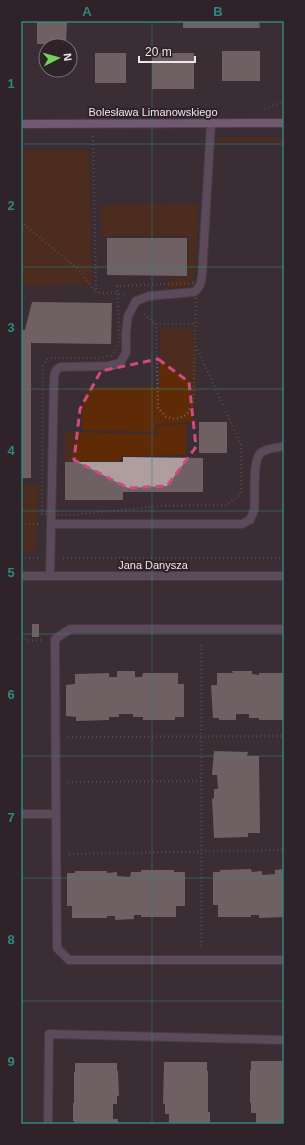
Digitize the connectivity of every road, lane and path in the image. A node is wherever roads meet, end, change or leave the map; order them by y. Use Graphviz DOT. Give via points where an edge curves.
graph roads {
  1 [pos="284,101"];
  2 [pos="266,109"];
  3 [pos="93,123"];
  4 [pos="284,123"];
  5 [pos="21,124"];
  6 [pos="211,124"];
  7 [pos="21,222"];
  8 [pos="196,291"];
  9 [pos="96,293"];
  10 [pos="134,305"];
  11 [pos="156,324"];
  12 [pos="195,324"];
  13 [pos="195,344"];
  14 [pos="284,446"];
  15 [pos="72,515"];
  16 [pos="51,524"];
  17 [pos="21,558"];
  18 [pos="44,558"];
  19 [pos="59,558"];
  20 [pos="284,558"];
  21 [pos="21,576"];
  22 [pos="50,576"];
  23 [pos="284,576"];
  24 [pos="202,629"];
  25 [pos="284,629"];
  26 [pos="21,637"];
  27 [pos="32,640"];
  28 [pos="201,736"];
  29 [pos="284,736"];
  30 [pos="56,737"];
  31 [pos="201,781"];
  32 [pos="56,782"];
  33 [pos="21,814"];
  34 [pos="56,814"];
  35 [pos="284,850"];
  36 [pos="56,855"];
  37 [pos="201,960"];
  38 [pos="284,960"];
  39 [pos="284,1040"];
  40 [pos="48,1124"];
  1 -- 2 [label="path"];
  3 -- 5 [label="street, Bolesława Limanowskiego"];
  3 -- 6 [label="street, Bolesława Limanowskiego"];
  3 -- 9 [label="path"];
  4 -- 6 [label="street, Bolesława Limanowskiego"];
  6 -- 8 [label="street" via="202,276"];
  7 -- 9 [label="path" via="79,270"];
  8 -- 10 [label="street" via="149,296 136,301"];
  8 -- 12 [label="path"];
  9 -- 10 [label="path" via="117,293"];
  10 -- 11 [label="path"];
  10 -- 16 [label="street" via="128,316 126,352 120,363 108,366 61,367 55,372"];
  11 -- 12 [label="path"];
  11 -- 13 [label="path" via="158,408 166,417 186,415 193,405"];
  12 -- 13 [label="path"];
  13 -- 15 [label="path" via="241,445 241,490 238,495 231,502 221,505 160,506"];
  14 -- 16 [label="street" via="269,449 259,455 256,465 254,510 250,520 242,524"];
  16 -- 22 [label="street"];
  17 -- 18 [label="path"];
  19 -- 20 [label="path"];
  21 -- 22 [label="street, Jana Danysza"];
  22 -- 23 [label="street, Jana Danysza"];
  24 -- 25 [label="street"];
  24 -- 28 [label="path"];
  24 -- 30 [label="street" via="70,629 55,639"];
  26 -- 27 [label="path"];
  28 -- 29 [label="path"];
  28 -- 30 [label="path"];
  28 -- 31 [label="path"];
  30 -- 32 [label="street"];
  31 -- 32 [label="path"];
  31 -- 37 [label="path"];
  32 -- 34 [label="street"];
  33 -- 34 [label="street"];
  34 -- 36 [label="street"];
  35 -- 36 [label="path"];
  36 -- 37 [label="street" via="57,948 69,960"];
  37 -- 38 [label="street"];
  39 -- 40 [label="street" via="48,1034"];
}
